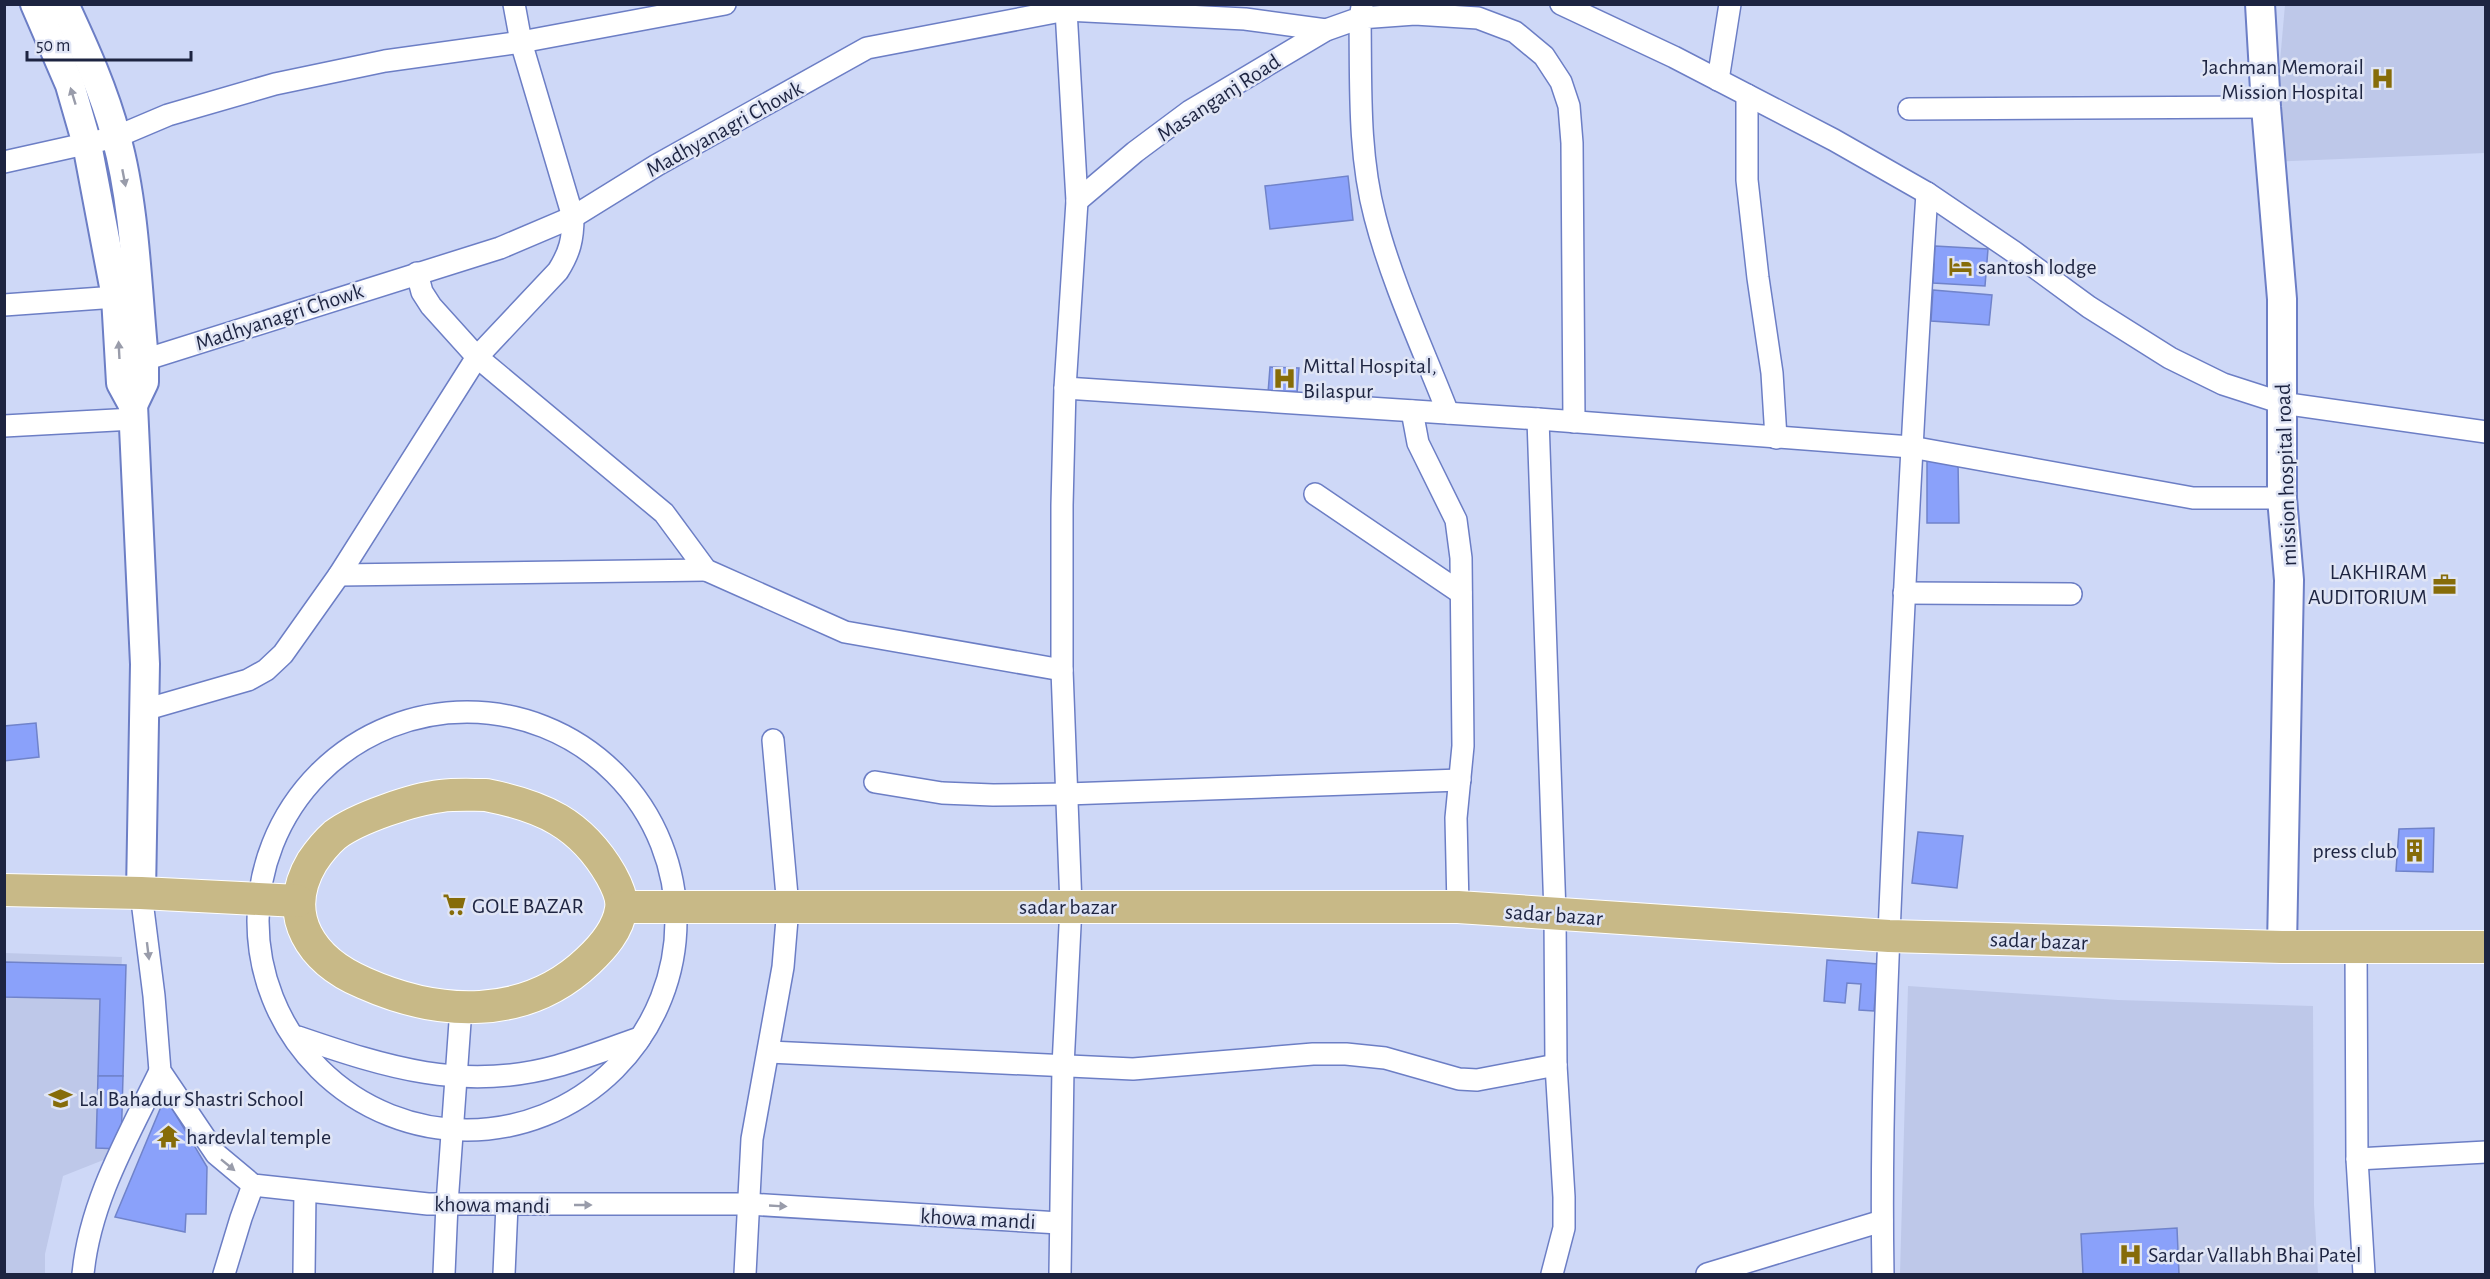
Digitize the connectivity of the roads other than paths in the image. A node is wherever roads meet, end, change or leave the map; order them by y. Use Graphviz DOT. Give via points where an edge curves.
graph roads {
  1 [pos="35,4"];
  2 [pos="64,4"];
  3 [pos="514,4"];
  4 [pos="725,4"];
  5 [pos="1561,4"];
  6 [pos="1730,4"];
  7 [pos="2260,4"];
  8 [pos="1065,10"];
  9 [pos="1361,11"];
  10 [pos="1326,30"];
  11 [pos="520,42"];
  12 [pos="1718,80"];
  13 [pos="1747,95"];
  14 [pos="2266,107"];
  15 [pos="1909,109"];
  16 [pos="116,137"];
  17 [pos="87,144"];
  18 [pos="4,162"];
  19 [pos="1927,193"];
  20 [pos="1077,201"];
  21 [pos="573,217"];
  22 [pos="417,273"];
  23 [pos="116,297"];
  24 [pos="4,305"];
  25 [pos="477,357"];
  26 [pos="144,360"];
  27 [pos="1065,388"];
  28 [pos="2282,403"];
  29 [pos="1412,411"];
  30 [pos="134,412"];
  31 [pos="1448,413"];
  32 [pos="1538,419"];
  33 [pos="1574,422"];
  34 [pos="4,426"];
  35 [pos="2486,432"];
  36 [pos="1776,438"];
  37 [pos="1911,447"];
  38 [pos="1315,494"];
  39 [pos="2282,498"];
  40 [pos="706,570"];
  41 [pos="339,575"];
  42 [pos="1461,593"];
  43 [pos="1904,593"];
  44 [pos="2071,594"];
  45 [pos="1062,670"];
  46 [pos="144,710"];
  47 [pos="773,740"];
  48 [pos="1460,780"];
  49 [pos="875,782"];
  50 [pos="1067,795"];
  51 [pos="4,890"];
  52 [pos="141,893"];
  53 [pos="253,898"];
  54 [pos="298,901"];
  55 [pos="1071,906"];
  56 [pos="622,907"];
  57 [pos="675,907"];
  58 [pos="788,907"];
  59 [pos="1458,907"];
  60 [pos="1555,914"];
  61 [pos="1889,936"];
  62 [pos="2486,946"];
  63 [pos="2282,947"];
  64 [pos="2356,947"];
  65 [pos="461,1008"];
  66 [pos="296,1036"];
  67 [pos="640,1038"];
  68 [pos="769,1052"];
  69 [pos="1556,1065"];
  70 [pos="1063,1066"];
  71 [pos="159,1071"];
  72 [pos="456,1078"];
  73 [pos="452,1136"];
  74 [pos="2486,1152"];
  75 [pos="2357,1158"];
  76 [pos="253,1185"];
  77 [pos="305,1191"];
  78 [pos="447,1204"];
  79 [pos="748,1204"];
  80 [pos="507,1205"];
  81 [pos="1882,1221"];
  82 [pos="1059,1223"];
  83 [pos="83,1275"];
  84 [pos="224,1275"];
  85 [pos="304,1275"];
  86 [pos="444,1275"];
  87 [pos="504,1275"];
  88 [pos="745,1275"];
  89 [pos="1060,1275"];
  90 [pos="1552,1275"];
  91 [pos="1707,1275"];
  92 [pos="1883,1275"];
  93 [pos="2364,1275"];
  17 -- 1 [label="street, one-way" via="70,85"];
  2 -- 16 [label="street" via="89,59"];
  3 -- 11 [label="street"];
  4 -- 11 [label="street"];
  5 -- 12 [label="street"];
  6 -- 12 [label="street"];
  7 -- 14 [label="street, mission hospital road"];
  8 -- 10 [label="street, Madhyanagri Chowk" via="1245,20"];
  8 -- 20 [label="street"];
  8 -- 21 [label="street, Madhyanagri Chowk" via="867,48 657,165"];
  9 -- 10 [label="street, Masanganj Road"];
  9 -- 31 [label="street" via="1363,148 1374,217"];
  9 -- 33 [label="street, Masanganj Road" via="1478,18 1515,32 1544,56 1561,82 1569,106 1572,143"];
  10 -- 20 [label="street, Masanganj Road" via="1190,111"];
  11 -- 16 [label="street" via="385,61 275,84 168,115"];
  11 -- 21 [label="street"];
  12 -- 13 [label="street"];
  13 -- 19 [label="street"];
  13 -- 36 [label="street" via="1747,180 1772,373"];
  14 -- 15 [label="street"];
  14 -- 28 [label="street, mission hospital road" via="2282,299"];
  16 -- 17 [label="street"];
  16 -- 26 [label="street, one-way" via="127,192"];
  17 -- 18 [label="street"];
  17 -- 23 [label="street"];
  19 -- 28 [label="street" via="2089,307 2170,358 2223,384"];
  19 -- 37 [label="street"];
  20 -- 27 [label="street"];
  21 -- 22 [label="street, Madhyanagri Chowk" via="500,248"];
  21 -- 25 [label="street" via="573,239 558,271"];
  22 -- 25 [label="street" via="431,306"];
  22 -- 26 [label="street, Madhyanagri Chowk"];
  23 -- 24 [label="street"];
  30 -- 23 [label="street, one-way" via="121,383"];
  25 -- 40 [label="street" via="664,513"];
  25 -- 41 [label="street"];
  26 -- 30 [label="street" via="144,382"];
  27 -- 29 [label="street"];
  27 -- 45 [label="street"];
  28 -- 35 [label="street"];
  28 -- 39 [label="street, mission hospital road"];
  29 -- 31 [label="street"];
  29 -- 42 [label="street" via="1418,443 1456,520"];
  30 -- 34 [label="street"];
  30 -- 46 [label="street"];
  31 -- 32 [label="street"];
  32 -- 33 [label="street"];
  32 -- 60 [label="street"];
  33 -- 36 [label="street"];
  36 -- 37 [label="street"];
  37 -- 39 [label="street" via="2193,498"];
  37 -- 43 [label="street"];
  38 -- 42 [label="street"];
  39 -- 63 [label="street, mission hospital road" via="2289,580"];
  40 -- 41 [label="street"];
  40 -- 45 [label="street" via="845,632"];
  41 -- 46 [label="street" via="283,654 266,670 248,680"];
  42 -- 48 [label="street"];
  43 -- 44 [label="street"];
  43 -- 61 [label="street"];
  45 -- 50 [label="street"];
  46 -- 52 [label="street"];
  47 -- 58 [label="street"];
  48 -- 50 [label="street"];
  48 -- 59 [label="street" via="1456,818"];
  49 -- 50 [label="street" via="942,793"];
  50 -- 55 [label="street"];
  51 -- 52 [label="main road"];
  52 -- 53 [label="main road"];
  52 -- 71 [label="street, one-way"];
  53 -- 54 [label="main road"];
  53 -- 57 [label="street" via="263,845 284,806 332,754 381,731 443,715 495,715 544,727 586,752 631,792 655,823 668,853"];
  53 -- 66 [label="street" via="277,1000"];
  54 -- 56 [label="main road" via="302,879 316,855 336,834 399,806 440,796 486,795 524,802 560,819 590,845 607,868 617,885"];
  54 -- 65 [label="main road" via="304,931 320,954 350,977 384,992"];
  55 -- 58 [label="main road, sadar bazar"];
  55 -- 59 [label="main road, sadar bazar"];
  55 -- 70 [label="street"];
  56 -- 57 [label="main road, sadar bazar"];
  56 -- 65 [label="main road" via="615,930 577,972 545,990 505,1005"];
  57 -- 58 [label="main road, sadar bazar"];
  57 -- 67 [label="street" via="675,952 667,986"];
  58 -- 68 [label="street"];
  59 -- 60 [label="main road, sadar bazar"];
  60 -- 61 [label="main road, sadar bazar"];
  60 -- 69 [label="street"];
  61 -- 63 [label="main road, sadar bazar"];
  61 -- 81 [label="street"];
  62 -- 64 [label="main road, sadar bazar"];
  63 -- 64 [label="main road, sadar bazar"];
  64 -- 75 [label="street"];
  65 -- 72 [label="street"];
  66 -- 72 [label="street" via="401,1070"];
  66 -- 73 [label="street" via="322,1066 366,1100"];
  67 -- 72 [label="street" via="556,1066"];
  67 -- 73 [label="street" via="596,1090 561,1112 494,1136"];
  68 -- 70 [label="street"];
  68 -- 79 [label="street" via="752,1139"];
  69 -- 70 [label="street" via="1478,1080 1346,1053 1133,1069"];
  69 -- 90 [label="street" via="1564,1228"];
  70 -- 82 [label="street"];
  71 -- 76 [label="street, one-way" via="216,1154"];
  71 -- 83 [label="street" via="103,1190 90,1231"];
  72 -- 73 [label="street"];
  73 -- 78 [label="street"];
  74 -- 75 [label="street"];
  75 -- 93 [label="street"];
  76 -- 77 [label="street, khowa mandi"];
  76 -- 84 [label="street"];
  77 -- 78 [label="street, khowa mandi"];
  77 -- 85 [label="street"];
  78 -- 80 [label="street, khowa mandi"];
  78 -- 86 [label="street"];
  80 -- 79 [label="street, khowa mandi, one-way"];
  79 -- 82 [label="street, khowa mandi, one-way"];
  79 -- 88 [label="street"];
  80 -- 87 [label="street"];
  81 -- 91 [label="street"];
  81 -- 92 [label="street"];
  82 -- 89 [label="street"];
}
